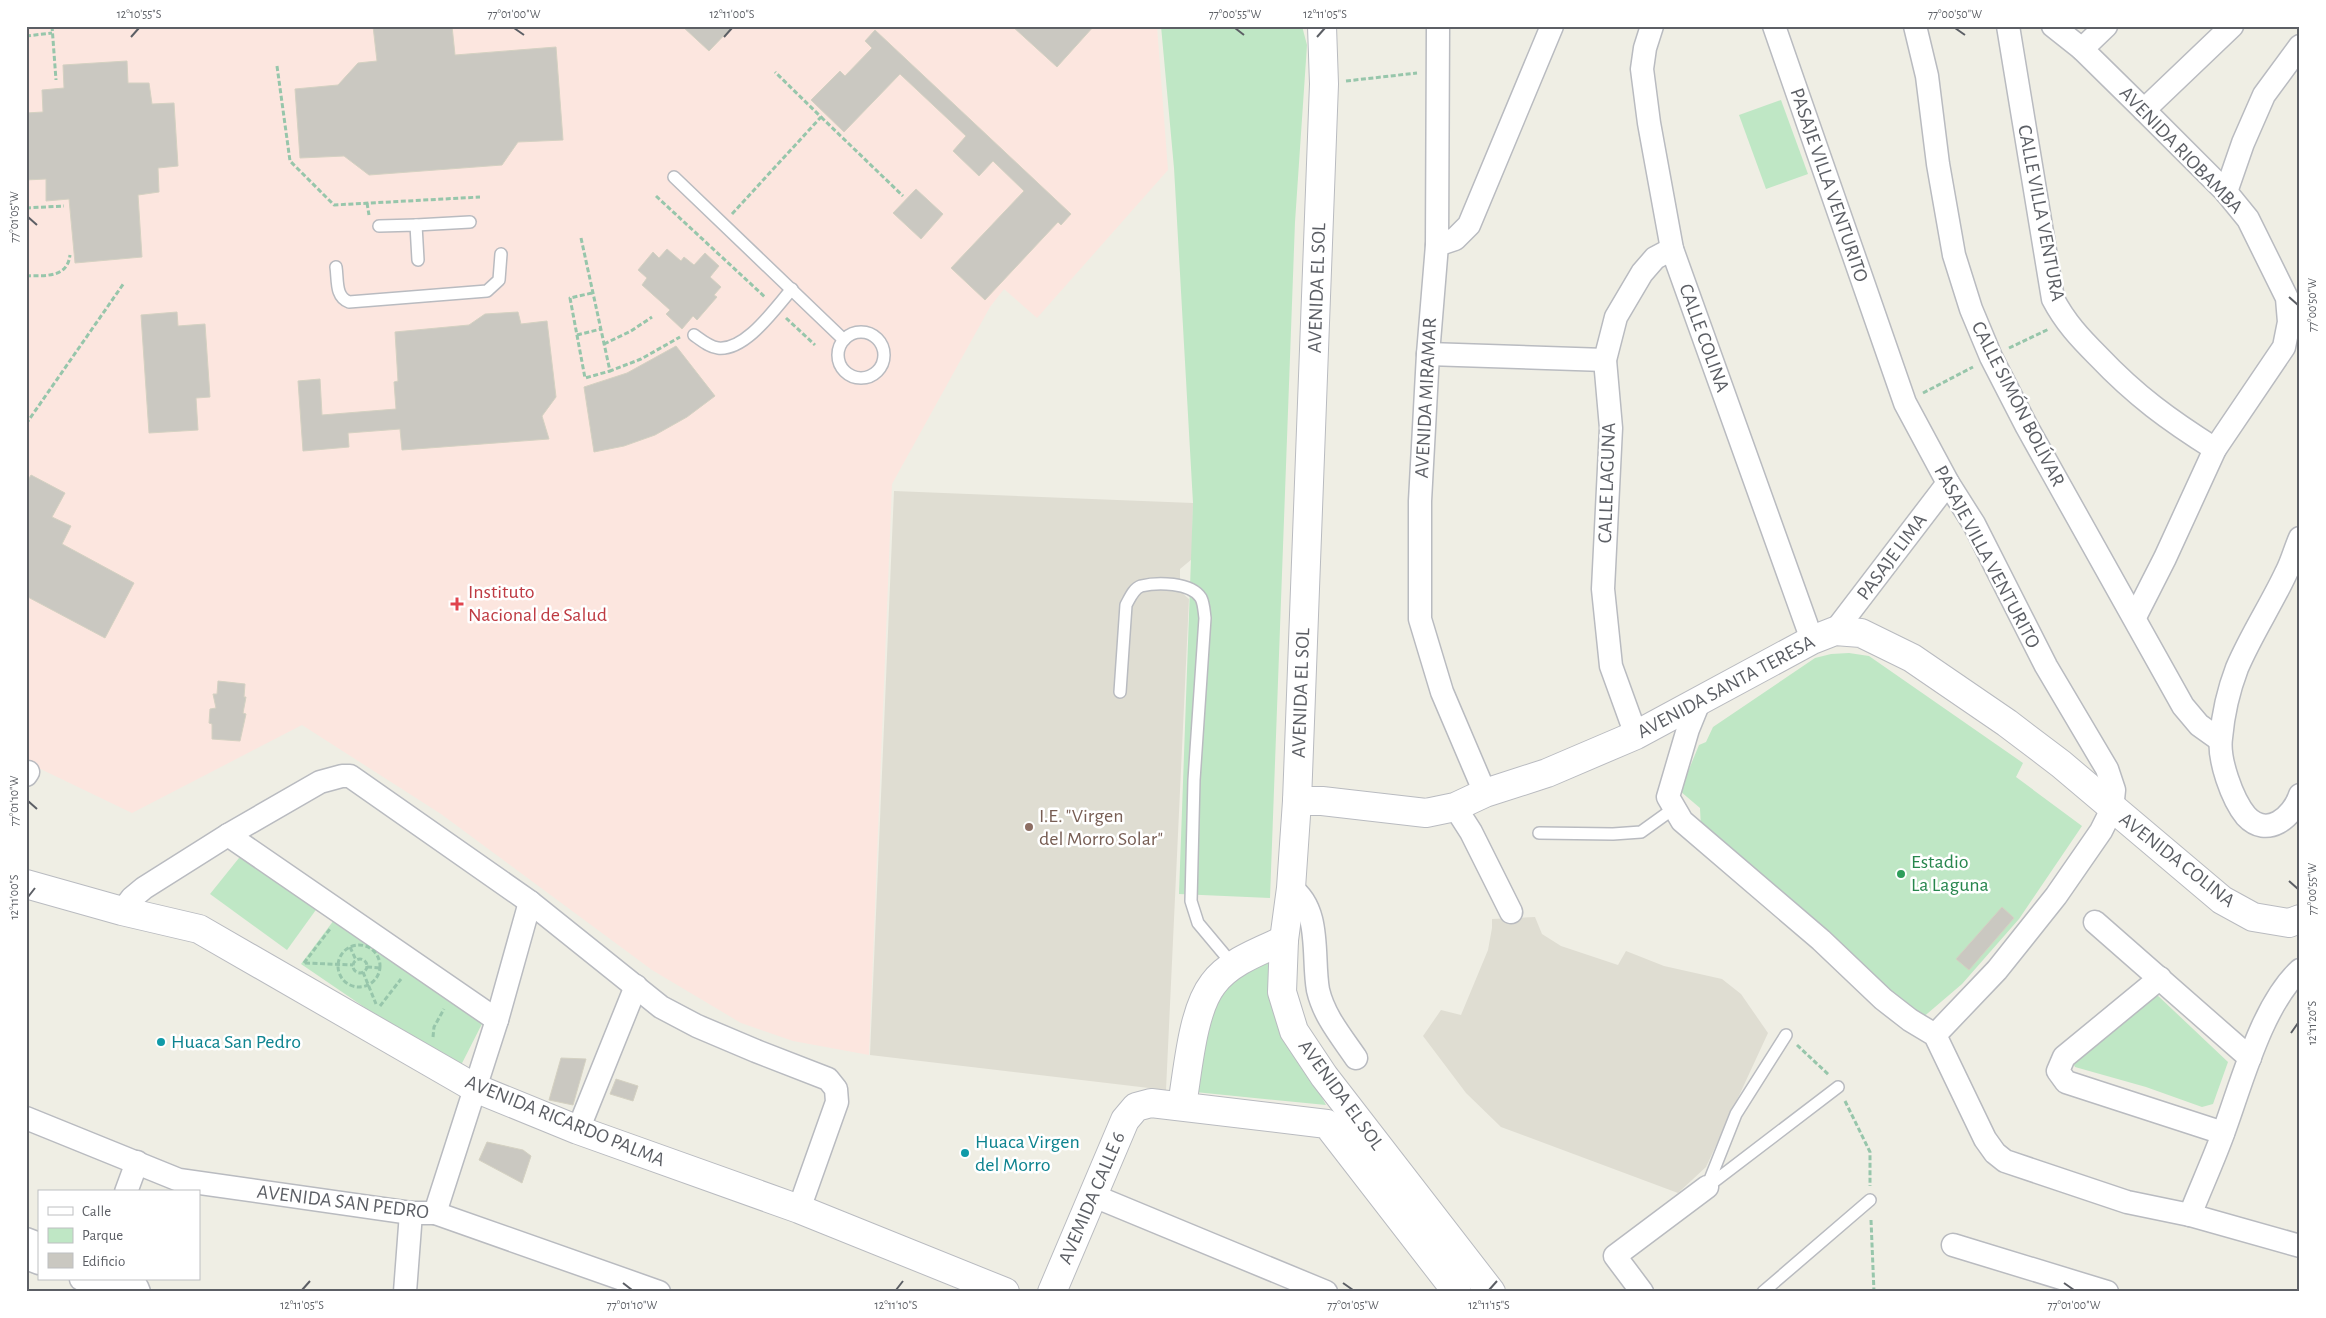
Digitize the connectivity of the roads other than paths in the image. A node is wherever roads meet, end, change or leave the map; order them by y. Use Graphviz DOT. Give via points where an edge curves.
graph roads {
  1 [pos="1322,26"];
  2 [pos="1438,26"];
  3 [pos="1552,26"];
  4 [pos="1652,26"];
  5 [pos="1774,26"];
  6 [pos="1915,26"];
  7 [pos="2008,26"];
  8 [pos="2053,26"];
  9 [pos="2106,26"];
  10 [pos="2232,26"];
  11 [pos="2300,46"];
  12 [pos="2082,50"];
  13 [pos="2144,110"];
  14 [pos="674,177"];
  15 [pos="2226,192"];
  16 [pos="470,222"];
  17 [pos="416,225"];
  18 [pos="379,226"];
  19 [pos="1437,245"];
  20 [pos="1672,249"];
  21 [pos="501,254"];
  22 [pos="418,260"];
  23 [pos="336,267"];
  24 [pos="792,289"];
  25 [pos="694,335"];
  26 [pos="844,340"];
  27 [pos="1428,354"];
  28 [pos="1605,360"];
  29 [pos="2215,449"];
  30 [pos="1948,483"];
  31 [pos="2300,538"];
  32 [pos="2135,617"];
  33 [pos="1823,635"];
  34 [pos="1120,692"];
  35 [pos="1699,702"];
  36 [pos="1636,735"];
  37 [pos="2220,740"];
  38 [pos="1485,793"];
  39 [pos="2300,794"];
  40 [pos="1297,801"];
  41 [pos="1455,807"];
  42 [pos="1673,809"];
  43 [pos="2112,809"];
  44 [pos="1539,833"];
  45 [pos="228,835"];
  46 [pos="26,884"];
  47 [pos="1291,888"];
  48 [pos="530,902"];
  49 [pos="122,911"];
  50 [pos="1510,912"];
  51 [pos="2300,919"];
  52 [pos="2095,922"];
  53 [pos="1284,940"];
  54 [pos="1234,966"];
  55 [pos="2300,970"];
  56 [pos="2160,978"];
  57 [pos="636,986"];
  58 [pos="497,1020"];
  59 [pos="1786,1035"];
  60 [pos="1934,1035"];
  61 [pos="1356,1058"];
  62 [pos="2250,1058"];
  63 [pos="1838,1087"];
  64 [pos="474,1088"];
  65 [pos="1182,1105"];
  66 [pos="26,1118"];
  67 [pos="578,1130"];
  68 [pos="2223,1133"];
  69 [pos="137,1162"];
  70 [pos="1707,1187"];
  71 [pos="127,1190"];
  72 [pos="1094,1196"];
  73 [pos="1870,1200"];
  74 [pos="799,1209"];
  75 [pos="412,1213"];
  76 [pos="435,1213"];
  77 [pos="2190,1215"];
  78 [pos="26,1239"];
  79 [pos="38,1244"];
  80 [pos="1953,1245"];
  81 [pos="2300,1246"];
  82 [pos="26,1258"];
  83 [pos="38,1263"];
  84 [pos="84,1280"];
  85 [pos="125,1280"];
  86 [pos="1447,1288"];
  87 [pos="114,1292"];
  88 [pos="139,1292"];
  89 [pos="405,1292"];
  90 [pos="660,1292"];
  91 [pos="1005,1292"];
  92 [pos="1052,1292"];
  93 [pos="1326,1292"];
  94 [pos="1491,1292"];
  95 [pos="1642,1292"];
  96 [pos="1763,1292"];
  97 [pos="2107,1292"];
  1 -- 40 [label="street, AVENIDA EL SOL" via="1324,84"];
  2 -- 19 [label="street, AVENIDA MIRAMAR"];
  3 -- 19 [label="street" via="1469,225 1455,239"];
  4 -- 20 [label="street, CALLE COLINA" via="1642,69"];
  5 -- 30 [label="street, PASAJE VILLA VENTURITO" via="1904,403"];
  6 -- 32 [label="street, CALLE SIMÓN BOLÍVAR" via="1927,76 1954,255 1971,309 1991,357 2027,427"];
  7 -- 29 [label="street, CALLE VILLA VENTURA" via="2053,299 2065,321 2128,388 2169,420"];
  8 -- 12 [label="street, AVENIDA RIOBAMBA"];
  9 -- 12 [label="street"];
  10 -- 13 [label="street"];
  11 -- 15 [label="street" via="2264,95"];
  12 -- 13 [label="street, AVENIDA RIOBAMBA"];
  13 -- 15 [label="street, AVENIDA RIOBAMBA"];
  14 -- 24 [label="lane"];
  15 -- 29 [label="street, AVENIDA RIOBAMBA" via="2248,219 2287,298 2289,322 2284,347"];
  16 -- 17 [label="lane"];
  17 -- 18 [label="lane"];
  17 -- 22 [label="lane"];
  19 -- 27 [label="street, AVENIDA MIRAMAR"];
  20 -- 28 [label="street, CALLE LAGUNA" via="1655,258 1642,273 1616,317"];
  20 -- 33 [label="street, CALLE COLINA"];
  21 -- 23 [label="lane" via="499,280 487,291 349,302 340,295"];
  24 -- 25 [label="lane" via="746,339 731,347 717,348"];
  24 -- 26 [label="lane"];
  26 -- 26 [label="lane" via="838,354 843,369 856,377 872,375 878,370 884,355 879,341 866,332 858,332"];
  27 -- 28 [label="street"];
  27 -- 38 [label="street, AVENIDA MIRAMAR" via="1420,501 1420,620 1442,692"];
  28 -- 36 [label="street, CALLE LAGUNA" via="1611,428 1603,589 1611,666"];
  29 -- 32 [label="street, AVENIDA RIOBAMBA"];
  30 -- 33 [label="street, PASAJE LIMA"];
  30 -- 43 [label="street, PASAJE VILLA VENTURITO" via="1974,524 2046,666 2106,769 2114,790"];
  31 -- 37 [label="street" via="2237,668"];
  32 -- 37 [label="street, CALLE SIMÓN BOLÍVAR" via="2182,706 2199,726"];
  33 -- 35 [label="street, AVENIDA SANTA TERESA"];
  33 -- 43 [label="street, AVENIDA SANTA TERESA" via="1861,633 1912,658 2007,723"];
  34 -- 54 [label="lane" via="1126,605 1132,592 1140,586 1178,584 1196,594 1203,603 1205,618 1194,780 1191,902 1198,922"];
  35 -- 36 [label="street, AVENIDA SANTA TERESA"];
  35 -- 42 [label="street" via="1668,797"];
  36 -- 38 [label="street, AVENIDA SANTA TERESA"];
  37 -- 39 [label="street" via="2224,770 2235,797 2247,816 2260,825 2273,825 2284,820"];
  38 -- 41 [label="street, AVENIDA SANTA TERESA"];
  40 -- 41 [label="street, AVENIDA SANTA TERESA" via="1426,813"];
  40 -- 47 [label="street, AVENIDA EL SOL"];
  41 -- 50 [label="street"];
  42 -- 44 [label="lane" via="1641,832"];
  42 -- 60 [label="street" via="1682,821 1821,940 1883,999"];
  43 -- 51 [label="street, AVENIDA COLINA" via="2222,900 2253,917 2289,923"];
  43 -- 60 [label="street, PASAJE VILLA VENTURITO" via="2101,831 2056,896 1997,970"];
  45 -- 48 [label="street" via="320,782 350,776"];
  45 -- 49 [label="street" via="144,888"];
  45 -- 58 [label="street"];
  46 -- 49 [label="street, AVENIDA RICARDO PALMA"];
  47 -- 53 [label="street, AVENIDA EL SOL"];
  47 -- 61 [label="street" via="1306,904 1314,939 1318,990 1328,1017"];
  48 -- 57 [label="street"];
  48 -- 58 [label="street"];
  49 -- 64 [label="street, AVENIDA RICARDO PALMA" via="199,930"];
  52 -- 56 [label="street"];
  53 -- 54 [label="street"];
  53 -- 94 [label="street, AVENIDA EL SOL" via="1282,992 1294,1031 1324,1076"];
  54 -- 65 [label="street" via="1213,984 1199,1013"];
  55 -- 62 [label="street" via="2276,999"];
  56 -- 62 [label="street"];
  56 -- 68 [label="street" via="2064,1057 2058,1071 2066,1082"];
  57 -- 67 [label="street"];
  57 -- 74 [label="street" via="661,1007 697,1026 828,1079 836,1089 837,1102"];
  58 -- 64 [label="street"];
  59 -- 70 [label="lane" via="1736,1114"];
  60 -- 77 [label="street" via="1984,1139 2005,1161 2127,1202"];
  62 -- 68 [label="street"];
  63 -- 70 [label="lane"];
  64 -- 67 [label="street, AVENIDA RICARDO PALMA"];
  64 -- 76 [label="street"];
  65 -- 72 [label="street, AVEMIDA CALLE 6" via="1151,1103 1136,1106 1125,1120"];
  65 -- 86 [label="street" via="1327,1124"];
  66 -- 69 [label="street, AVENIDA SAN PEDRO"];
  67 -- 74 [label="street, AVENIDA RICARDO PALMA"];
  68 -- 77 [label="street"];
  69 -- 71 [label="street"];
  69 -- 75 [label="street, AVENIDA SAN PEDRO" via="179,1180"];
  70 -- 95 [label="street" via="1615,1256"];
  72 -- 92 [label="street, AVEMIDA CALLE 6"];
  72 -- 93 [label="street"];
  73 -- 96 [label="lane"];
  74 -- 91 [label="street, AVENIDA RICARDO PALMA"];
  75 -- 76 [label="street, AVENIDA SAN PEDRO"];
  75 -- 89 [label="street"];
  76 -- 90 [label="street, AVENIDA SAN PEDRO"];
  77 -- 81 [label="street"];
  78 -- 79 [label="street"];
  80 -- 97 [label="street"];
  82 -- 83 [label="street"];
  84 -- 87 [label="street"];
  85 -- 88 [label="street"];
}
